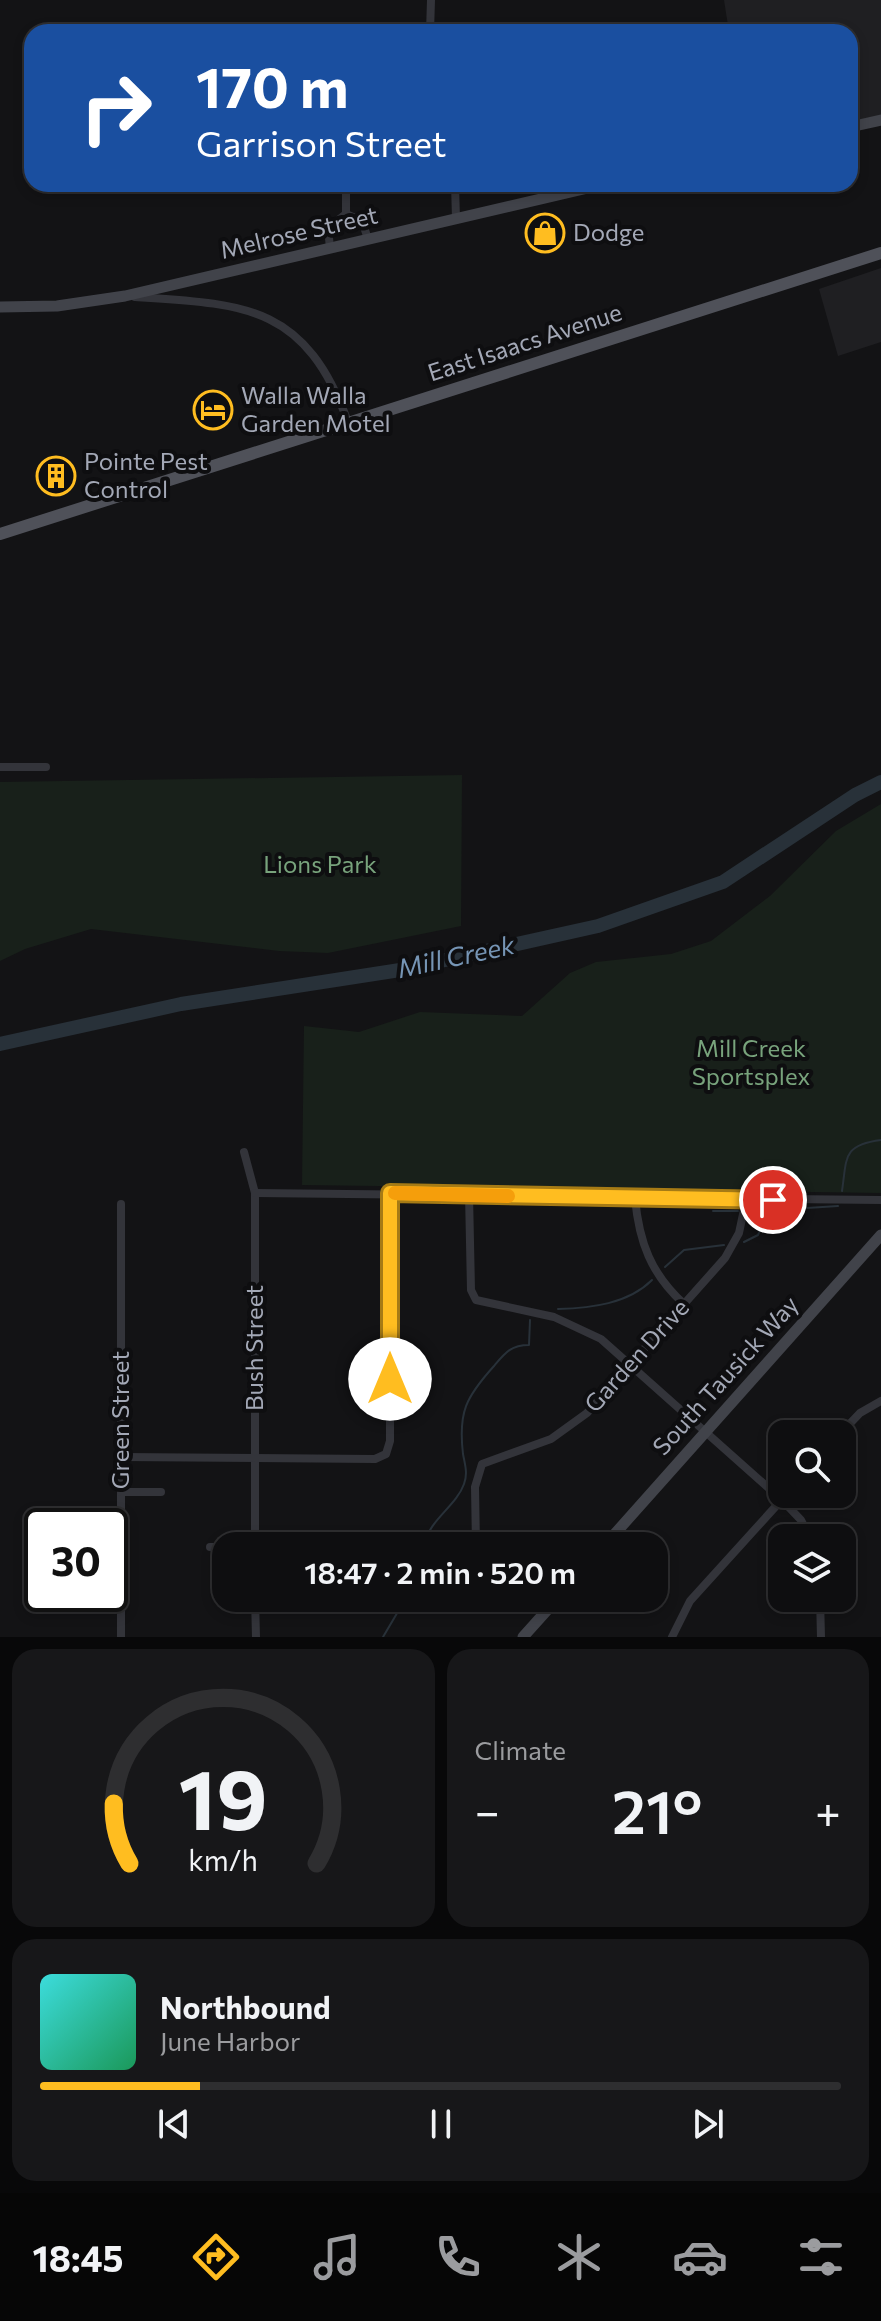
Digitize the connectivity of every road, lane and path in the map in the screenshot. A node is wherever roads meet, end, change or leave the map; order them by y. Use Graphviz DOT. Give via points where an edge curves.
graph roads {
  1 [pos="431,0"];
  2 [pos="430,24"];
  3 [pos="881,120"];
  4 [pos="858,125"];
  5 [pos="346,192"];
  6 [pos="455,192"];
  7 [pos="571,192"];
  8 [pos="346,214"];
  9 [pos="456,219"];
  10 [pos="368,239"];
  11 [pos="330,248"];
  12 [pos="881,253"];
  13 [pos="125,296"];
  14 [pos="0,307"];
  15 [pos="348,422"];
  16 [pos="0,534"];
  17 [pos="0,767"];
  18 [pos="46,767"];
  19 [pos="244,1152"];
  20 [pos="255,1193"];
  21 [pos="390,1193"];
  22 [pos="469,1194"];
  23 [pos="635,1198"];
  24 [pos="746,1200"];
  25 [pos="881,1200"];
  26 [pos="121,1204"];
  27 [pos="881,1235"];
  28 [pos="684,1304"];
  29 [pos="631,1363"];
  30 [pos="881,1401"];
  31 [pos="853,1420"];
  32 [pos="707,1430"];
  33 [pos="121,1457"];
  34 [pos="255,1457"];
  35 [pos="768,1482"];
  36 [pos="121,1492"];
  37 [pos="161,1492"];
  38 [pos="775,1508"];
  39 [pos="255,1532"];
  40 [pos="476,1532"];
  41 [pos="616,1532"];
  42 [pos="255,1612"];
  43 [pos="545,1612"];
  44 [pos="820,1612"];
  45 [pos="121,1637"];
  46 [pos="256,1637"];
  47 [pos="523,1637"];
  48 [pos="672,1637"];
  49 [pos="821,1637"];
  1 -- 2 [label="street"];
  3 -- 4 [label="street"];
  5 -- 8 [label="street"];
  6 -- 9 [label="street"];
  7 -- 9 [label="street, Melrose Street"];
  8 -- 10 [label="street" via="362,221"];
  8 -- 11 [label="street" via="328,228"];
  9 -- 10 [label="street, Melrose Street"];
  10 -- 11 [label="street, Melrose Street"];
  11 -- 13 [label="street, Melrose Street"];
  12 -- 15 [label="main road, East Isaacs Avenue"];
  13 -- 14 [label="street, Melrose Street" via="57,306"];
  13 -- 15 [label="street" via="228,304 274,322 298,338 324,367"];
  15 -- 16 [label="main road, East Isaacs Avenue"];
  17 -- 18 [label="street"];
  19 -- 20 [label="street, Bush Street"];
  20 -- 21 [label="street"];
  20 -- 34 [label="street, Bush Street"];
  21 -- 22 [label="street"];
  21 -- 34 [label="street" via="386,1454 375,1459"];
  22 -- 23 [label="street"];
  22 -- 29 [label="street" via="471,1290 476,1300 570,1323"];
  23 -- 24 [label="street"];
  23 -- 28 [label="street" via="648,1259"];
  24 -- 25 [label="street"];
  24 -- 28 [label="street, Garden Drive" via="735,1243"];
  26 -- 33 [label="street, Green Street"];
  27 -- 32 [label="street, South Tausick Way"];
  28 -- 29 [label="street, Garden Drive"];
  29 -- 32 [label="street"];
  29 -- 40 [label="street, Garden Drive" via="565,1430 482,1464 475,1487"];
  30 -- 31 [label="street"];
  32 -- 35 [label="street"];
  32 -- 41 [label="street, South Tausick Way"];
  33 -- 34 [label="street"];
  33 -- 36 [label="street, Green Street"];
  34 -- 39 [label="street, Bush Street"];
  36 -- 37 [label="street"];
  36 -- 45 [label="street, Green Street"];
  38 -- 48 [label="street" via="690,1601"];
  42 -- 46 [label="street"];
  43 -- 47 [label="street"];
  44 -- 49 [label="street"];
}
